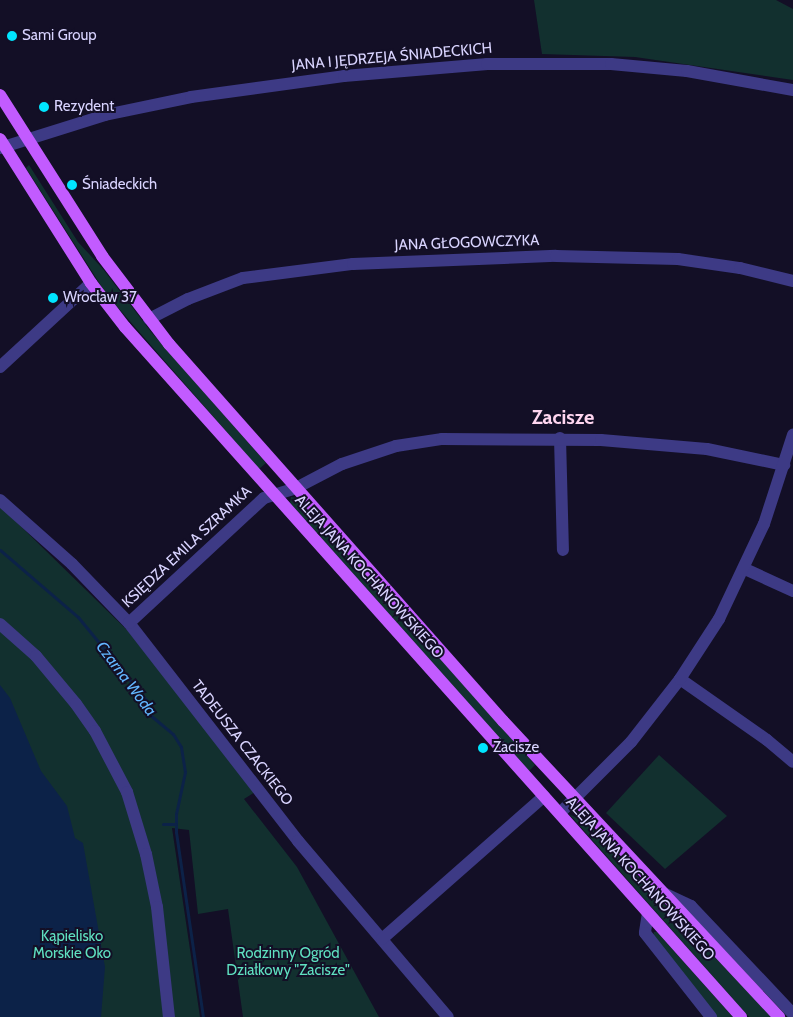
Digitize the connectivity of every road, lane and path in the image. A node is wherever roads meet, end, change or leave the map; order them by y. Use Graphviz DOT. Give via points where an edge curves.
graph roads {
  1 [pos="793,90"];
  2 [pos="0,95"];
  3 [pos="28,139"];
  4 [pos="2,144"];
  5 [pos="793,281"];
  6 [pos="91,283"];
  7 [pos="149,319"];
  8 [pos="0,367"];
  9 [pos="793,435"];
  10 [pos="560,438"];
  11 [pos="791,449"];
  12 [pos="784,465"];
  13 [pos="296,488"];
  14 [pos="273,493"];
  15 [pos="0,500"];
  16 [pos="563,550"];
  17 [pos="745,568"];
  18 [pos="793,591"];
  19 [pos="129,623"];
  20 [pos="0,624"];
  21 [pos="680,679"];
  22 [pos="793,762"];
  23 [pos="544,796"];
  24 [pos="575,800"];
  25 [pos="560,813"];
  26 [pos="660,891"];
  27 [pos="648,913"];
  28 [pos="382,940"];
  29 [pos="793,1014"];
  30 [pos="169,1017"];
  31 [pos="448,1017"];
  32 [pos="711,1017"];
  33 [pos="741,1017"];
  34 [pos="778,1017"];
  1 -- 3 [label="street, JANA I JĘDRZEJA ŚNIADECKICH" via="687,71 611,64 487,64 344,76 191,97 105,115"];
  2 -- 3 [label="main road, ALEJA JANA KOCHANOWSKIEGO"];
  3 -- 4 [label="street, JANA I JĘDRZEJA ŚNIADECKICH"];
  3 -- 7 [label="main road, ALEJA JANA KOCHANOWSKIEGO" via="102,256"];
  4 -- 6 [label="main road, ALEJA JANA KOCHANOWSKIEGO"];
  5 -- 7 [label="street, JANA GŁOGOWCZYKA" via="749,270 678,259 556,256 362,263 243,278 188,299"];
  6 -- 8 [label="street"];
  6 -- 14 [label="main road, ALEJA JANA KOCHANOWSKIEGO" via="125,327"];
  7 -- 13 [label="main road, ALEJA JANA KOCHANOWSKIEGO"];
  9 -- 11 [label="street"];
  10 -- 12 [label="street, KSIĘDZA EMILA SZRAMKA" via="695,447"];
  10 -- 13 [label="street, KSIĘDZA EMILA SZRAMKA" via="418,441 360,457"];
  10 -- 16 [label="street"];
  11 -- 12 [label="street"];
  12 -- 17 [label="street"];
  13 -- 14 [label="street, KSIĘDZA EMILA SZRAMKA"];
  13 -- 24 [label="main road, ALEJA JANA KOCHANOWSKIEGO"];
  14 -- 19 [label="street, KSIĘDZA EMILA SZRAMKA" via="261,500"];
  14 -- 23 [label="main road, ALEJA JANA KOCHANOWSKIEGO"];
  15 -- 19 [label="street, TADEUSZA CZACKIEGO" via="72,564"];
  17 -- 18 [label="street"];
  17 -- 21 [label="street" via="719,619"];
  19 -- 28 [label="street, TADEUSZA CZACKIEGO" via="298,841"];
  20 -- 30 [label="street" via="36,656 76,704 95,731 127,792 146,854 157,907"];
  21 -- 22 [label="street"];
  21 -- 24 [label="street" via="631,742"];
  23 -- 25 [label="main road, ALEJA JANA KOCHANOWSKIEGO"];
  23 -- 28 [label="street"];
  24 -- 25 [label="street"];
  24 -- 26 [label="main road, ALEJA JANA KOCHANOWSKIEGO"];
  25 -- 27 [label="main road, ALEJA JANA KOCHANOWSKIEGO"];
  26 -- 29 [label="street, ALEJA JANA KOCHANOWSKIEGO" via="691,906"];
  26 -- 34 [label="main road, ALEJA JANA KOCHANOWSKIEGO"];
  27 -- 32 [label="street" via="645,933"];
  27 -- 33 [label="main road, ALEJA JANA KOCHANOWSKIEGO"];
  28 -- 31 [label="street, TADEUSZA CZACKIEGO"];
}
